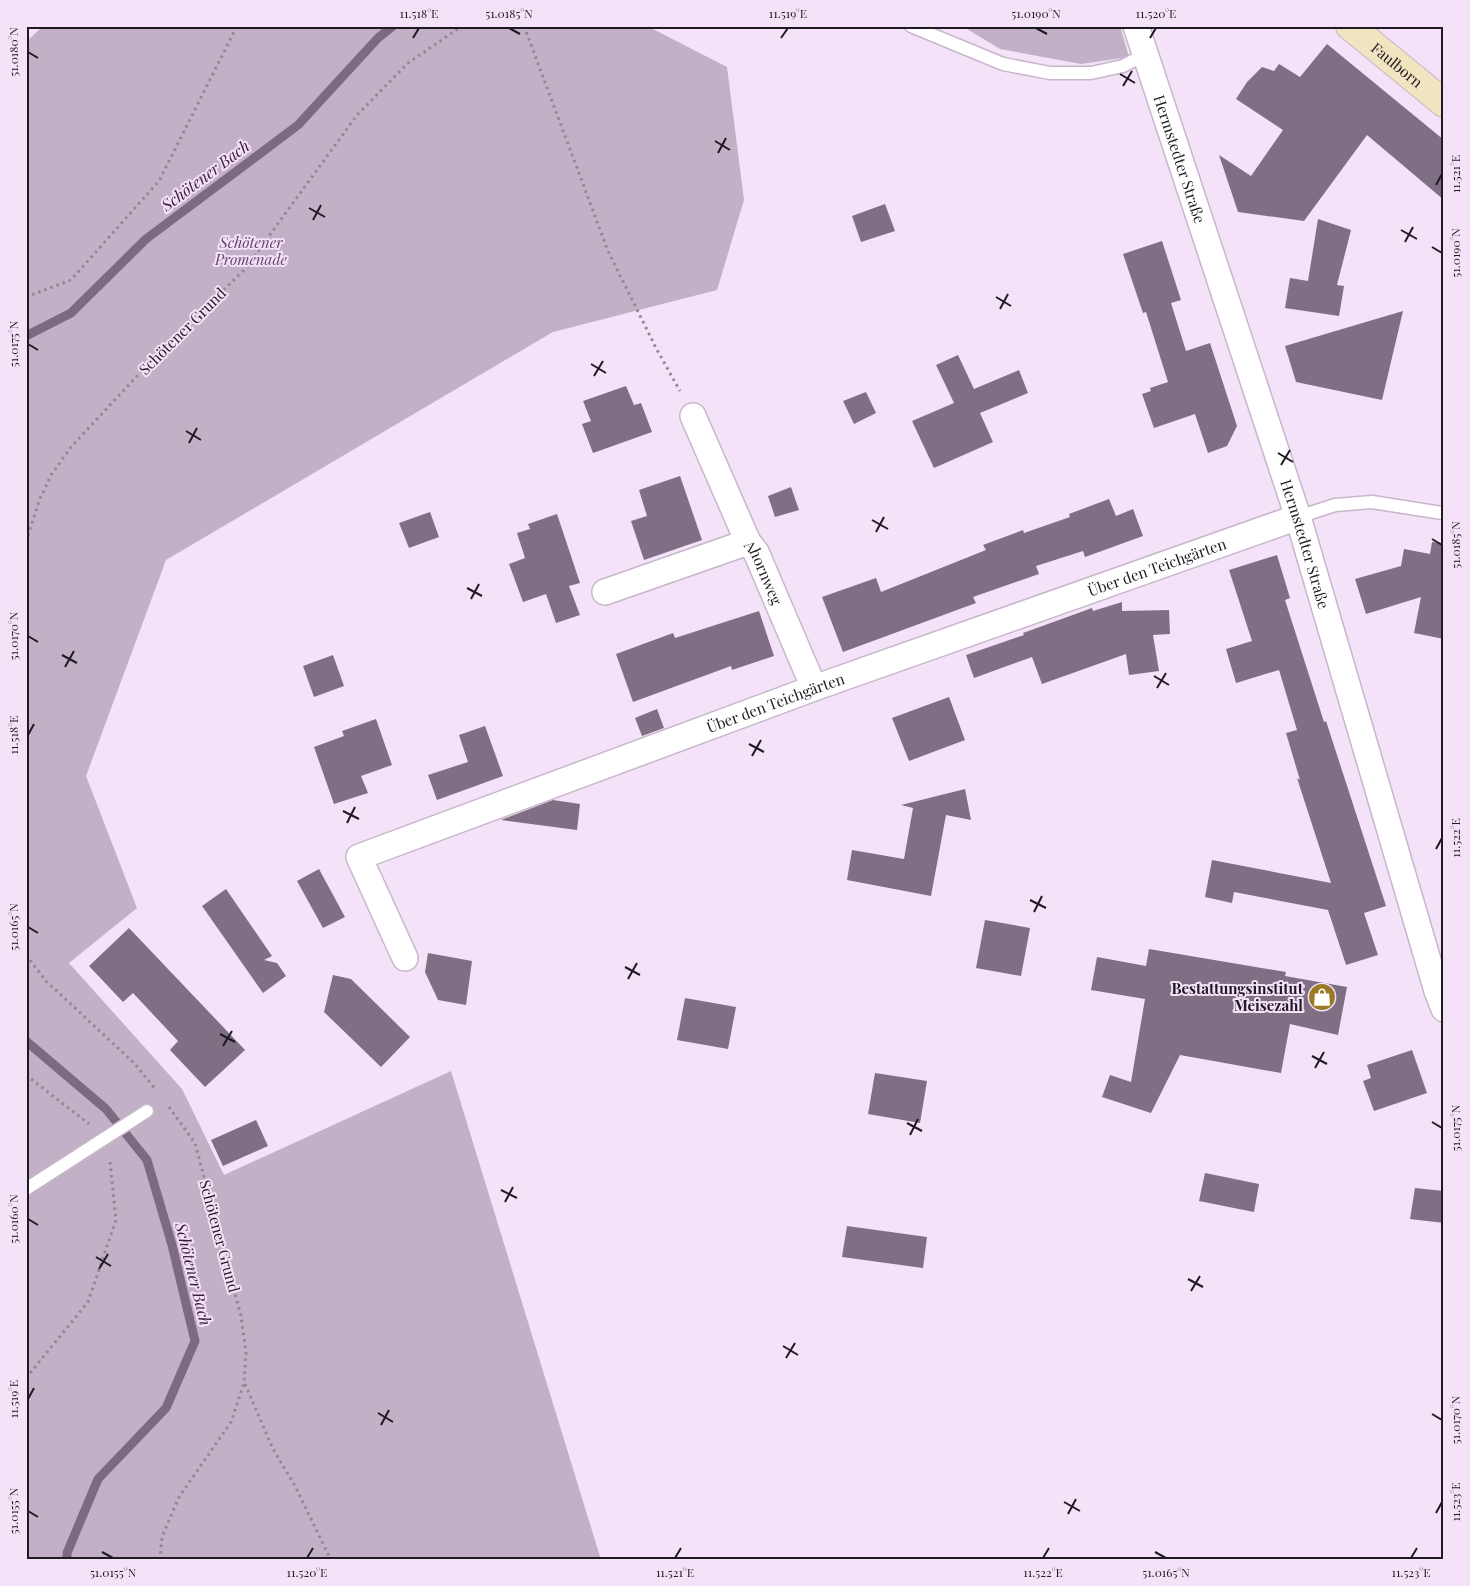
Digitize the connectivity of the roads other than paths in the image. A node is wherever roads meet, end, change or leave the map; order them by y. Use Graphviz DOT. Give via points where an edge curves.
graph roads {
  1 [pos="911,26"];
  2 [pos="1136,26"];
  3 [pos="1350,26"];
  4 [pos="1144,56"];
  5 [pos="1444,103"];
  6 [pos="693,416"];
  7 [pos="1442,513"];
  8 [pos="1298,517"];
  9 [pos="748,542"];
  10 [pos="605,592"];
  11 [pos="814,688"];
  12 [pos="405,958"];
  13 [pos="1441,997"];
  14 [pos="148,1111"];
  15 [pos="26,1189"];
  1 -- 4 [label="lane" via="1003,64 1050,73 1091,73 1123,66"];
  2 -- 4 [label="street, Hermstedter Straße"];
  3 -- 5 [label="street, Faulborn"];
  4 -- 8 [label="street, Hermstedter Straße"];
  6 -- 9 [label="street"];
  7 -- 8 [label="lane" via="1372,502 1335,505"];
  8 -- 11 [label="street, Über den Teichgärten"];
  8 -- 13 [label="street, Hermstedter Straße"];
  9 -- 10 [label="street, Ahornweg"];
  9 -- 11 [label="street, Ahornweg" via="756,552"];
  11 -- 12 [label="street, Über den Teichgärten" via="359,857"];
  14 -- 15 [label="lane"];
}
